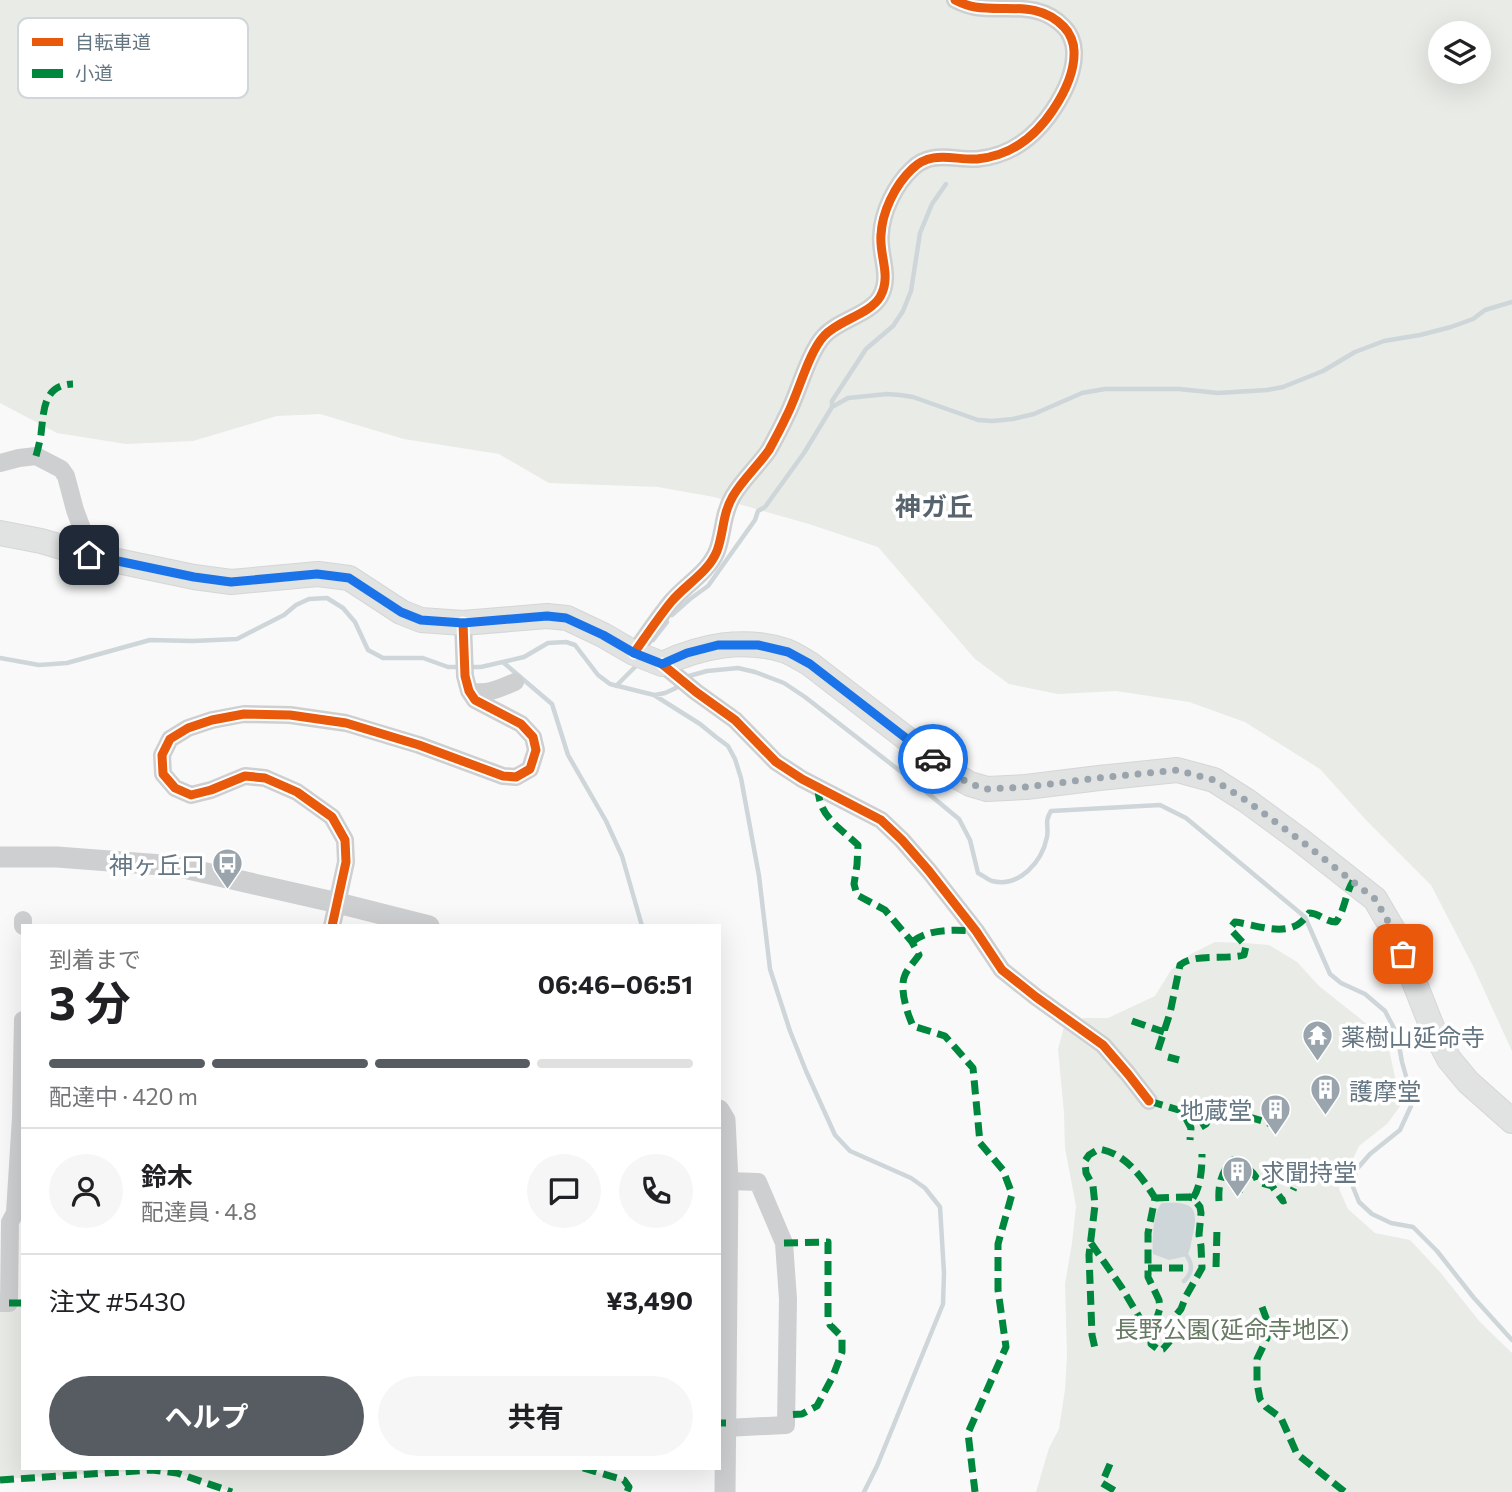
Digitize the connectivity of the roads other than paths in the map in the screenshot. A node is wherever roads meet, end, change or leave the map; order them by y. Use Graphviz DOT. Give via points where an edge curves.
graph roads {
  1 [pos="955,0"];
  2 [pos="0,463"];
  3 [pos="0,533"];
  4 [pos="89,555"];
  5 [pos="463,628"];
  6 [pos="634,653"];
  7 [pos="662,664"];
  8 [pos="515,682"];
  9 [pos="467,683"];
  10 [pos="0,857"];
  11 [pos="338,903"];
  12 [pos="332,924"];
  13 [pos="421,924"];
  14 [pos="1149,1101"];
  15 [pos="721,1113"];
  16 [pos="1512,1121"];
  17 [pos="21,1149"];
  18 [pos="729,1181"];
  19 [pos="19,1214"];
  20 [pos="0,1303"];
  21 [pos="723,1368"];
  22 [pos="726,1428"];
  23 [pos="725,1492"];
  1 -- 6 [label="street" via="974,7 1036,10 1055,18 1069,32 1074,49 1063,95 1044,124 1021,145 977,159 927,158 897,188 880,236 886,278 879,298 824,336 788,415 734,494 717,551 707,568 672,601"];
  2 -- 4 [label="street" via="36,456 61,469"];
  3 -- 4 [label="main road"];
  4 -- 5 [label="main road" via="231,582 317,574 349,578 401,612"];
  5 -- 6 [label="main road" via="547,616 566,618"];
  5 -- 9 [label="street"];
  6 -- 7 [label="main road"];
  7 -- 14 [label="street" via="735,720 776,762 881,820 929,871 1002,970 1103,1045"];
  7 -- 16 [label="main road" via="718,645 758,645 788,652 954,775 987,789 1177,770 1214,780 1375,899 1395,933 1449,1059"];
  8 -- 9 [label="street" via="481,693"];
  9 -- 11 [label="street" via="475,700 521,724 533,737 536,750 530,769 516,777 503,776 346,723 290,715 244,714 212,720 170,738 162,755 163,774 175,788 191,795 245,776 265,778 297,792 332,817 345,840"];
  10 -- 11 [label="street" via="176,866"];
  11 -- 12 [label="street"];
  11 -- 13 [label="street"];
  15 -- 18 [label="street"];
  17 -- 19 [label="street"];
  18 -- 21 [label="street"];
  18 -- 22 [label="street" via="758,1182 784,1243 788,1299 786,1425"];
  19 -- 20 [label="street" via="10,1222 9,1303"];
  21 -- 22 [label="street"];
  22 -- 23 [label="street"];
}
